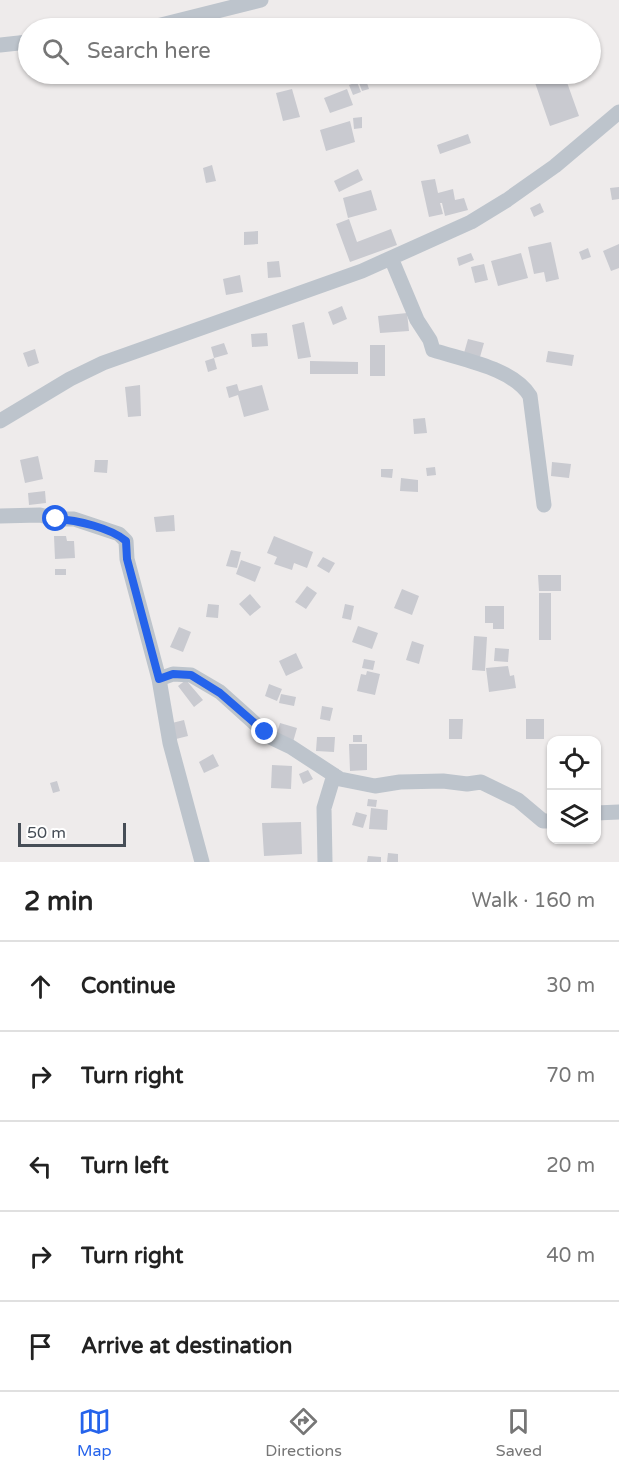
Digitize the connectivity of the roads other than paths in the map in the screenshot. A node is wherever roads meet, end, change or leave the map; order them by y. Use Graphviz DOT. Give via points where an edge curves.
graph roads {
  1 [pos="261,0"];
  2 [pos="189,18"];
  3 [pos="18,43"];
  4 [pos="0,45"];
  5 [pos="619,112"];
  6 [pos="391,258"];
  7 [pos="0,421"];
  8 [pos="544,505"];
  9 [pos="0,516"];
  10 [pos="159,679"];
  11 [pos="334,775"];
  12 [pos="619,812"];
  13 [pos="601,813"];
  14 [pos="547,821"];
  15 [pos="202,862"];
  16 [pos="325,862"];
  1 -- 2 [label="street"];
  3 -- 4 [label="street"];
  5 -- 6 [label="street" via="507,200 471,222"];
  6 -- 7 [label="street" via="103,363"];
  6 -- 8 [label="street" via="433,350 485,365 508,376 530,396"];
  9 -- 10 [label="street" via="74,519 119,534 126,541 127,559"];
  10 -- 11 [label="street" via="173,674 191,675 220,693 270,737"];
  10 -- 15 [label="street" via="170,743"];
  11 -- 14 [label="street" via="375,786 400,782 480,782 518,800"];
  11 -- 16 [label="street" via="324,807"];
  12 -- 13 [label="street"];
}
